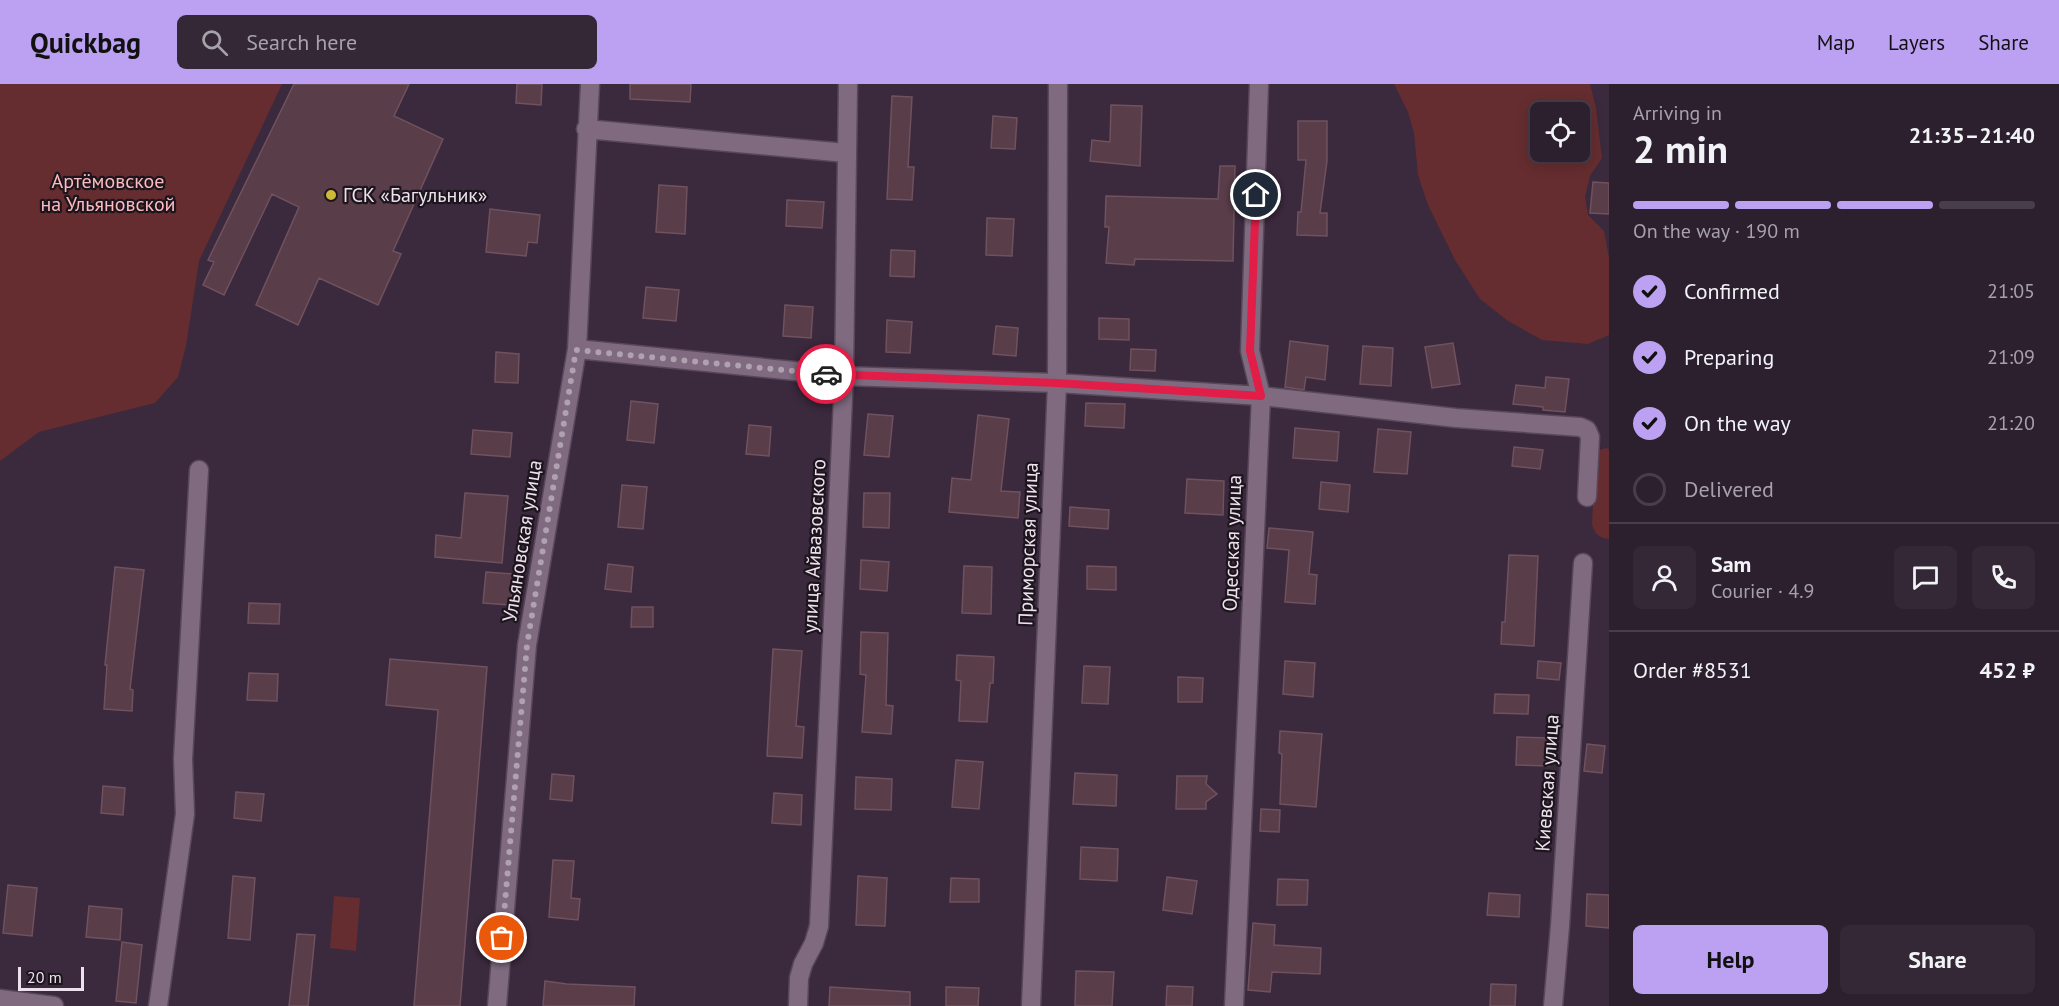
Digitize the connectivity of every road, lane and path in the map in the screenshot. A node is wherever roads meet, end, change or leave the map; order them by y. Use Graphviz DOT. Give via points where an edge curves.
graph roads {
  1 [pos="590,84"];
  2 [pos="848,84"];
  3 [pos="1058,84"];
  4 [pos="1259,84"];
  5 [pos="586,129"];
  6 [pos="846,153"];
  7 [pos="576,350"];
  8 [pos="844,376"];
  9 [pos="1057,383"];
  10 [pos="1261,396"];
  11 [pos="199,470"];
  12 [pos="1587,496"];
  13 [pos="1583,563"];
  14 [pos="0,999"];
  15 [pos="54,1006"];
  16 [pos="158,1006"];
  17 [pos="497,1006"];
  18 [pos="798,1006"];
  19 [pos="1031,1006"];
  20 [pos="1234,1006"];
  21 [pos="1553,1006"];
  1 -- 5 [label="street, Ульяновская улица"];
  2 -- 6 [label="street, улица Айвазовского"];
  3 -- 9 [label="street, Приморская улица"];
  4 -- 10 [label="street, Одесская улица" via="1250,351"];
  5 -- 6 [label="street"];
  5 -- 7 [label="street, Ульяновская улица"];
  6 -- 8 [label="street, улица Айвазовского"];
  7 -- 8 [label="street"];
  7 -- 17 [label="street, Ульяновская улица" via="527,645"];
  8 -- 9 [label="street"];
  8 -- 18 [label="street, улица Айвазовского" via="819,926 799,978"];
  9 -- 10 [label="street"];
  9 -- 19 [label="street, Приморская улица"];
  10 -- 12 [label="street" via="1456,418 1580,427 1590,437"];
  10 -- 20 [label="street, Одесская улица"];
  11 -- 16 [label="street" via="183,759 185,814"];
  13 -- 21 [label="street, Киевская улица"];
  14 -- 15 [label="street"];
}
